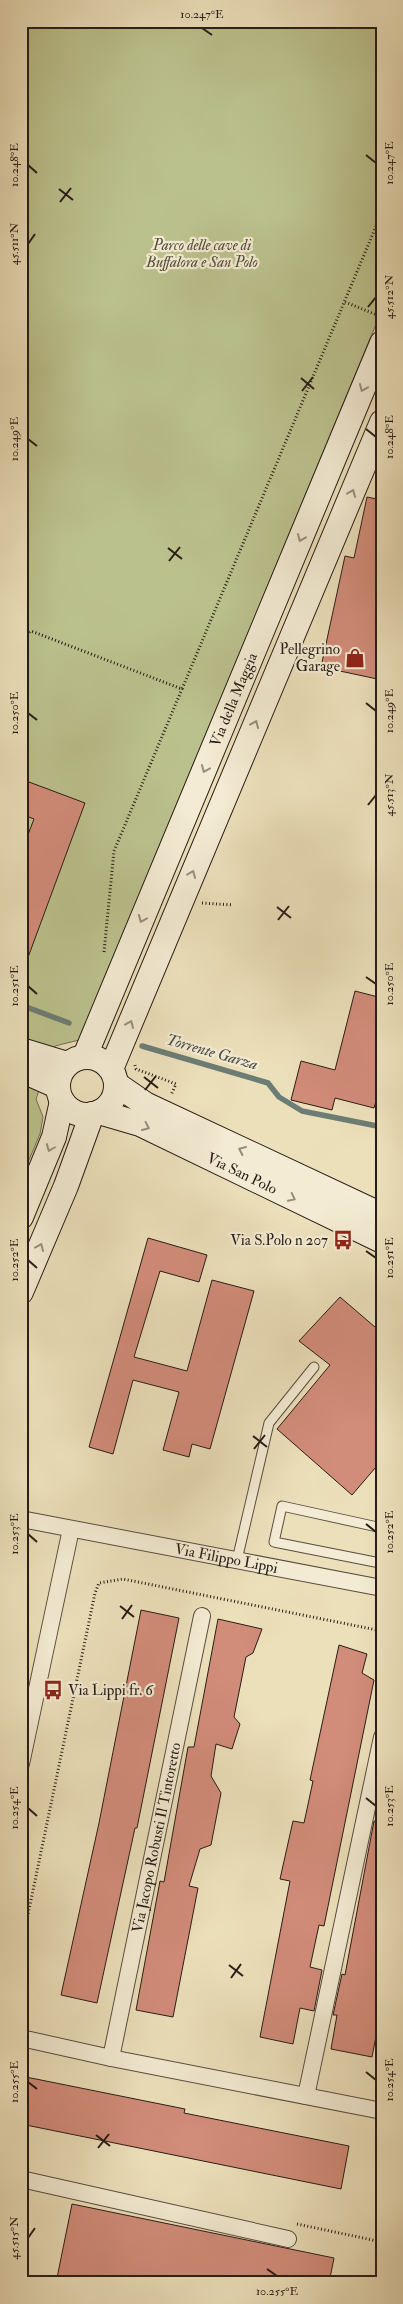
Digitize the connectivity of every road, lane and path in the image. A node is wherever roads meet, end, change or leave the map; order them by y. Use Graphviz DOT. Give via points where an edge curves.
graph roads {
  1 [pos="382,212"];
  2 [pos="345,302"];
  3 [pos="382,317"];
  4 [pos="382,343"];
  5 [pos="382,422"];
  6 [pos="21,640"];
  7 [pos="182,689"];
  8 [pos="104,953"];
  9 [pos="21,1050"];
  10 [pos="76,1060"];
  11 [pos="134,1063"];
  12 [pos="21,1070"];
  13 [pos="113,1076"];
  14 [pos="59,1094"];
  15 [pos="168,1102"];
  16 [pos="96,1113"];
  17 [pos="382,1215"];
  18 [pos="21,1217"];
  19 [pos="382,1241"];
  20 [pos="21,1292"];
  21 [pos="314,1367"];
  22 [pos="21,1519"];
  23 [pos="71,1528"];
  24 [pos="382,1528"];
  25 [pos="382,1554"];
  26 [pos="237,1560"];
  27 [pos="382,1588"];
  28 [pos="202,1616"];
  29 [pos="382,1631"];
  30 [pos="382,1737"];
  31 [pos="21,1764"];
  32 [pos="21,1948"];
  33 [pos="21,2038"];
  34 [pos="111,2058"];
  35 [pos="306,2096"];
  36 [pos="382,2111"];
  37 [pos="21,2179"];
  38 [pos="288,2239"];
  1 -- 2 [label="path"];
  2 -- 3 [label="path"];
  2 -- 7 [label="path"];
  4 -- 10 [label="street, Via della Maggia, one-way"];
  13 -- 5 [label="street, Via della Maggia, one-way"];
  6 -- 7 [label="path" via="31,631"];
  7 -- 8 [label="path" via="114,851"];
  9 -- 10 [label="street, Via San Polo"];
  10 -- 13 [label="street, Via San Polo" via="98,1058"];
  10 -- 14 [label="street" via="60,1074"];
  11 -- 15 [label="path" via="136,1069 176,1084"];
  12 -- 14 [label="street, Via San Polo"];
  13 -- 16 [label="street" via="114,1095 109,1104"];
  17 -- 13 [label="street, Via San Polo, one-way" via="145,1104"];
  14 -- 16 [label="street, Via San Polo" via="75,1112"];
  14 -- 18 [label="street, one-way" via="54,1137"];
  16 -- 19 [label="street, Via San Polo, one-way" via="140,1124"];
  20 -- 16 [label="street, one-way"];
  21 -- 26 [label="lane" via="269,1423"];
  22 -- 23 [label="street, Via Filippo Lippi"];
  23 -- 26 [label="street, Via Filippo Lippi"];
  23 -- 31 [label="street"];
  24 -- 25 [label="lane" via="282,1506 274,1542 380,1563"];
  26 -- 27 [label="street, Via Filippo Lippi"];
  28 -- 34 [label="street, Via Jacopo Robusti Il Tintoretto"];
  29 -- 32 [label="path" via="123,1579 99,1583"];
  30 -- 35 [label="street"];
  33 -- 34 [label="street"];
  34 -- 35 [label="street"];
  35 -- 36 [label="street"];
  37 -- 38 [label="street"];
}
